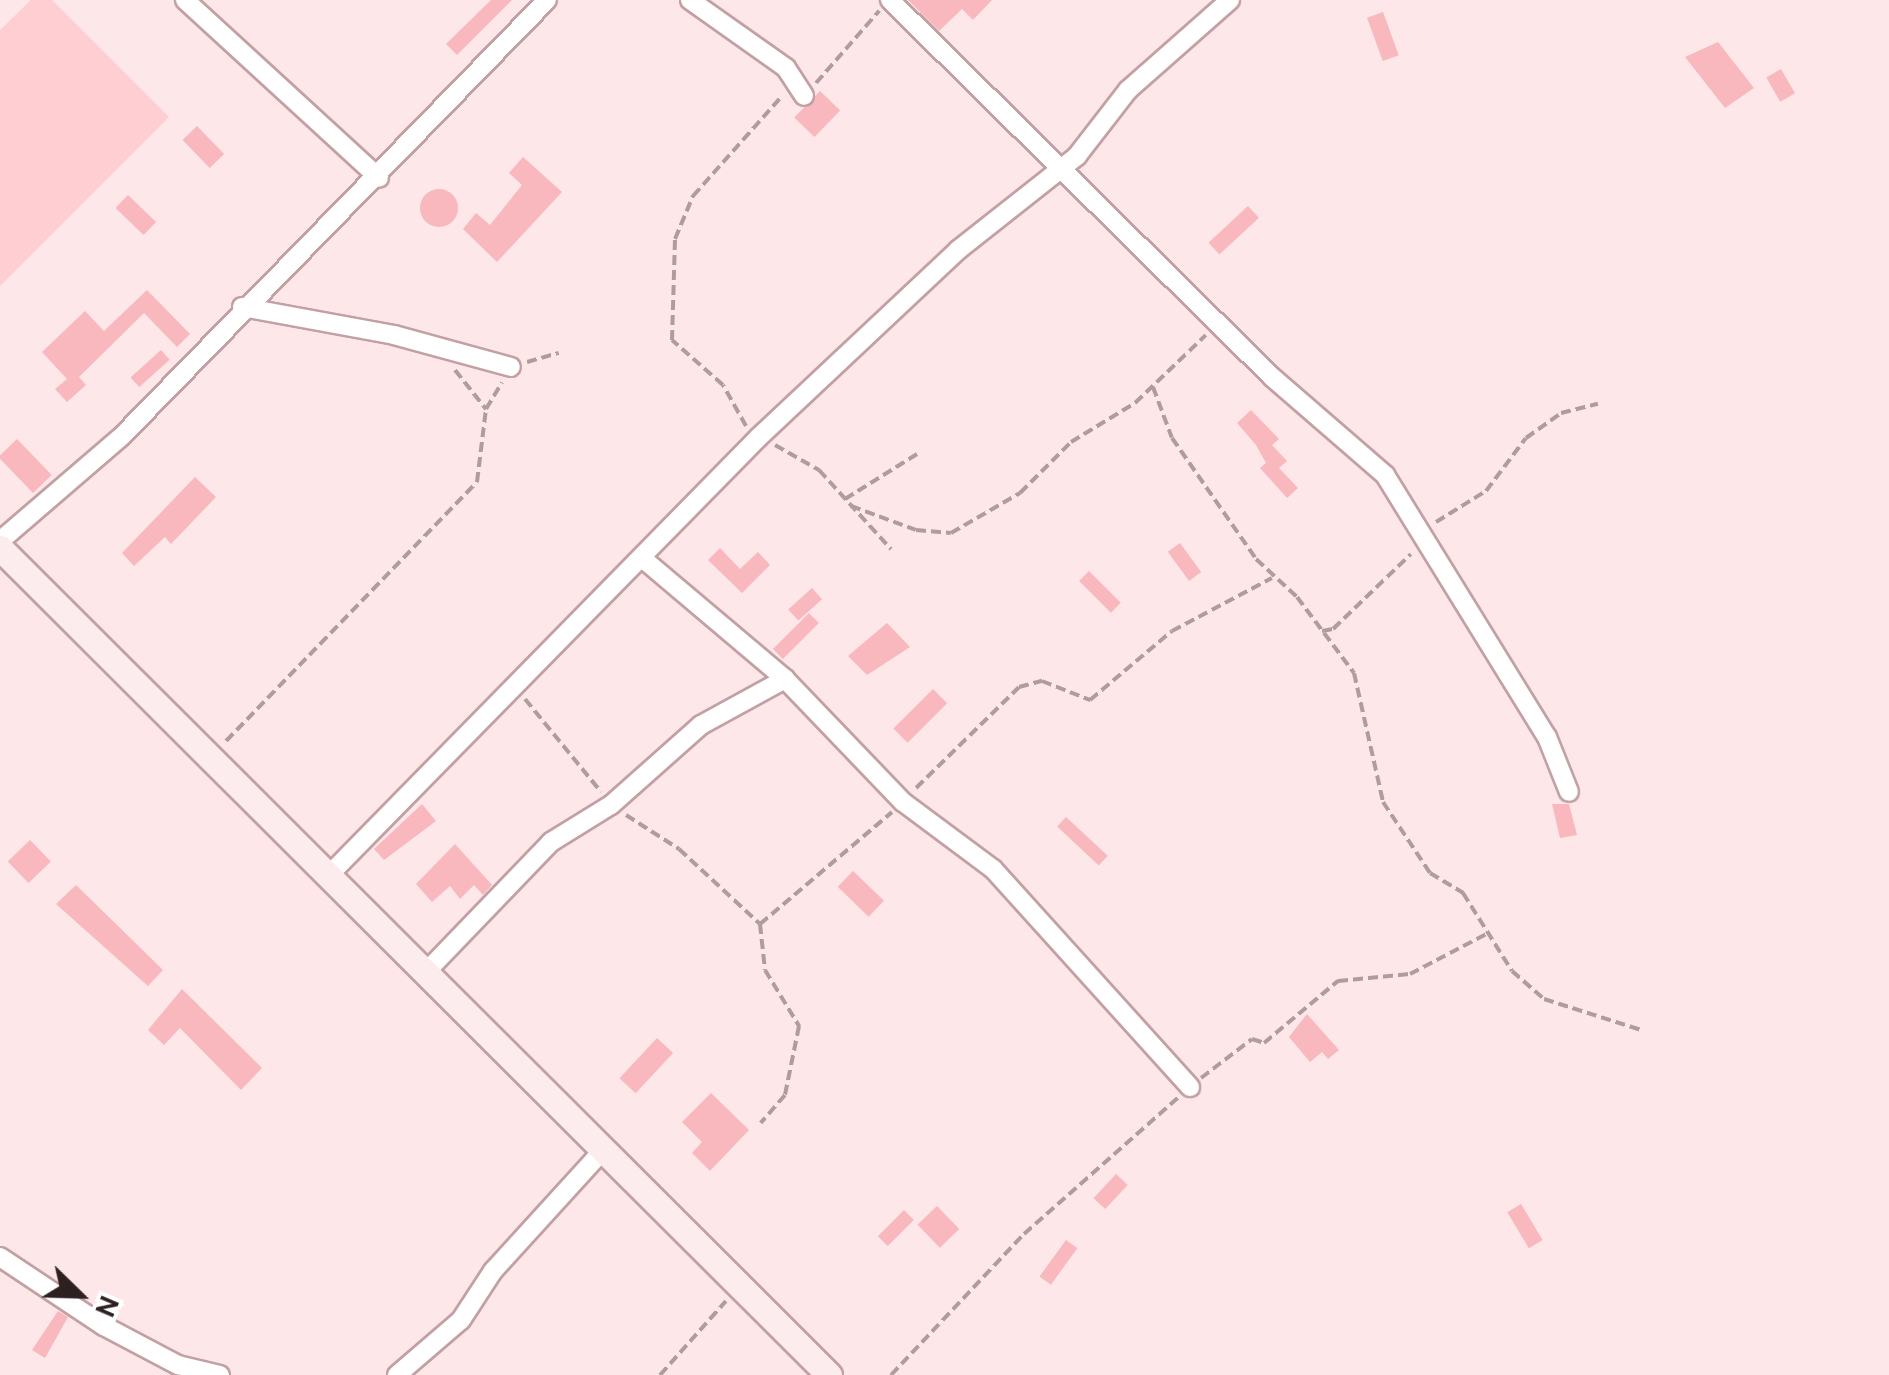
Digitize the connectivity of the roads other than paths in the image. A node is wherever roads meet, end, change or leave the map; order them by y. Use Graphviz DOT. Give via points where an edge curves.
graph roads {
  1 [pos="186,0"];
  2 [pos="546,0"];
  3 [pos="690,0"];
  4 [pos="889,0"];
  5 [pos="1230,0"];
  6 [pos="804,96"];
  7 [pos="1062,164"];
  8 [pos="379,178"];
  9 [pos="242,307"];
  10 [pos="511,367"];
  11 [pos="0,541"];
  12 [pos="0,548"];
  13 [pos="642,558"];
  14 [pos="785,679"];
  15 [pos="1568,792"];
  16 [pos="328,876"];
  17 [pos="425,972"];
  18 [pos="1190,1087"];
  19 [pos="603,1150"];
  20 [pos="0,1257"];
  21 [pos="220,1375"];
  22 [pos="398,1375"];
  23 [pos="829,1375"];
  1 -- 8 [label="street"];
  2 -- 8 [label="street"];
  3 -- 6 [label="street" via="786,68"];
  4 -- 7 [label="street"];
  5 -- 7 [label="street" via="1128,90 1115,116"];
  7 -- 13 [label="street" via="958,250"];
  7 -- 15 [label="street" via="1385,475 1547,738"];
  8 -- 9 [label="street"];
  9 -- 10 [label="street" via="394,335"];
  9 -- 11 [label="street" via="120,437"];
  12 -- 16 [label="street"];
  13 -- 14 [label="street"];
  13 -- 16 [label="street"];
  14 -- 17 [label="street" via="700,725 611,805 551,842"];
  14 -- 18 [label="street" via="902,802 992,869"];
  16 -- 17 [label="street"];
  17 -- 19 [label="street"];
  19 -- 22 [label="street" via="493,1271 461,1320"];
  19 -- 23 [label="street"];
  20 -- 21 [label="street" via="119,1334 178,1365"];
}
